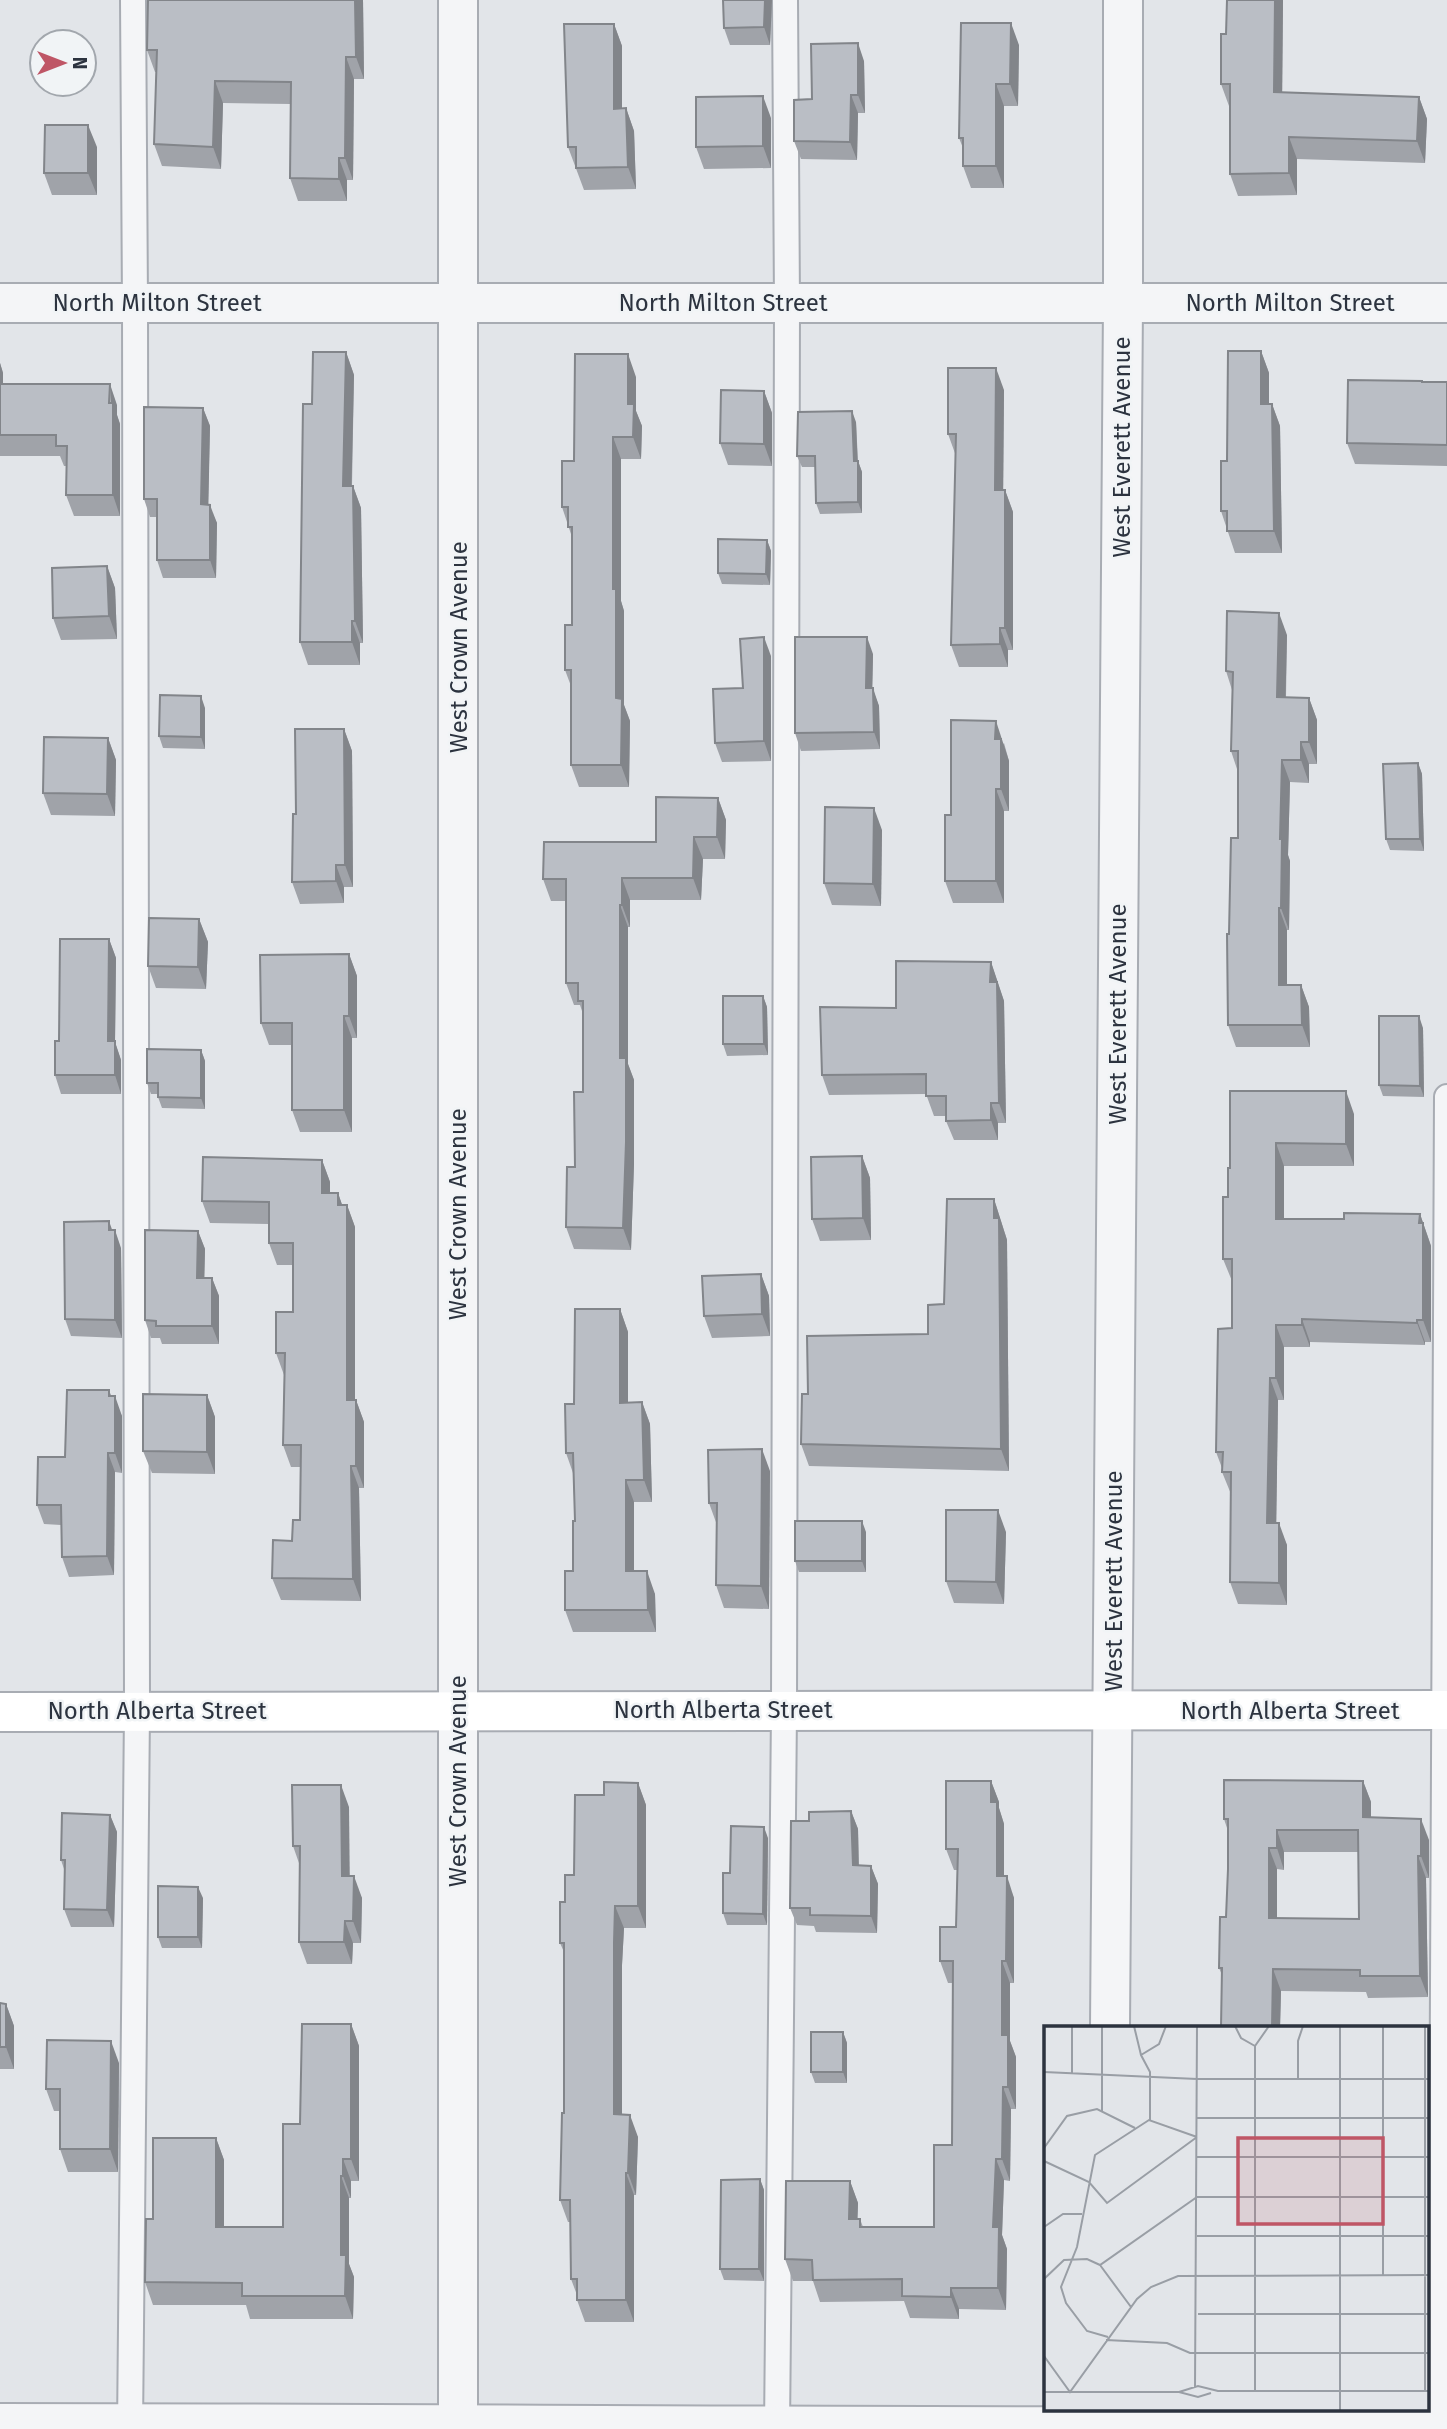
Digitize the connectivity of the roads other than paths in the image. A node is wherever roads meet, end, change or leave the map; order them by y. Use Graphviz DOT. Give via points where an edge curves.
graph roads {
  1 [pos="133,0"];
  2 [pos="458,0"];
  3 [pos="785,0"];
  4 [pos="1123,0"];
  5 [pos="460,302"];
  6 [pos="0,303"];
  7 [pos="135,303"];
  8 [pos="787,303"];
  9 [pos="1123,303"];
  10 [pos="1447,303"];
  11 [pos="1447,1097"];
  12 [pos="457,1710"];
  13 [pos="784,1710"];
  14 [pos="1446,1710"];
  15 [pos="0,1712"];
  16 [pos="137,1712"];
  17 [pos="1113,1712"];
  18 [pos="1110,2026"];
  19 [pos="1108,2422"];
  20 [pos="0,2423"];
  21 [pos="130,2426"];
  22 [pos="458,2426"];
  23 [pos="777,2427"];
  24 [pos="1443,2427"];
  1 -- 7 [label="lane"];
  2 -- 5 [label="street, West Crown Avenue"];
  3 -- 8 [label="lane"];
  4 -- 9 [label="street, West Everett Avenue"];
  5 -- 7 [label="street, North Milton Street"];
  5 -- 8 [label="street, North Milton Street"];
  5 -- 12 [label="street, West Crown Avenue"];
  6 -- 7 [label="street, North Milton Street"];
  7 -- 16 [label="lane"];
  8 -- 9 [label="street, North Milton Street"];
  8 -- 13 [label="lane"];
  9 -- 10 [label="street, North Milton Street"];
  9 -- 17 [label="street, West Everett Avenue"];
  11 -- 14 [label="lane"];
  12 -- 13 [label="main road, North Alberta Street"];
  12 -- 16 [label="main road, North Alberta Street"];
  12 -- 22 [label="street, West Crown Avenue"];
  13 -- 17 [label="main road, North Alberta Street"];
  13 -- 23 [label="lane"];
  14 -- 17 [label="main road, North Alberta Street"];
  14 -- 24 [label="lane"];
  15 -- 16 [label="main road, North Alberta Street"];
  16 -- 21 [label="lane"];
  17 -- 18 [label="street, West Everett Avenue"];
  19 -- 23 [label="street"];
  19 -- 24 [label="street"];
  20 -- 21 [label="street"];
  21 -- 22 [label="street"];
  22 -- 23 [label="street"];
}
